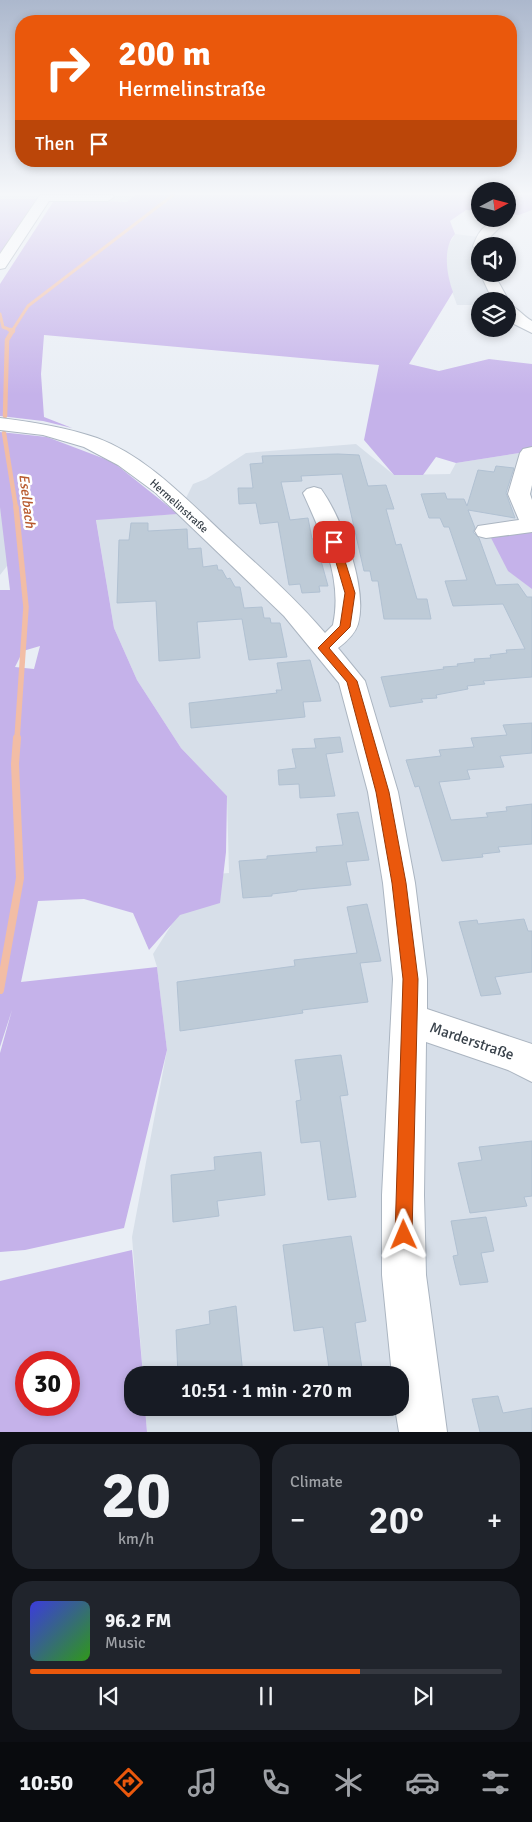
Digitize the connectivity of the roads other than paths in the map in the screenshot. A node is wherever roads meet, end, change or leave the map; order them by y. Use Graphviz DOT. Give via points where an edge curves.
graph roads {
  1 [pos="516,316"];
  2 [pos="532,328"];
  3 [pos="0,424"];
  4 [pos="530,453"];
  5 [pos="314,492"];
  6 [pos="532,525"];
  7 [pos="486,531"];
  8 [pos="323,648"];
  9 [pos="410,1020"];
  10 [pos="532,1064"];
  11 [pos="423,1432"];
  1 -- 2 [label="street"];
  3 -- 8 [label="street, Hermelinstraße" via="45,429 91,443 125,461 164,489 293,611"];
  4 -- 6 [label="street" via="519,494"];
  5 -- 8 [label="street" via="329,526 350,593 345,627"];
  6 -- 7 [label="street"];
  8 -- 9 [label="street, Hermelinstraße" via="352,681 383,792 399,883 410,979"];
  9 -- 10 [label="street, Marderstraße" via="519,1056"];
  9 -- 11 [label="street, Hermelinstraße" via="403,1195 404,1274"];
}
